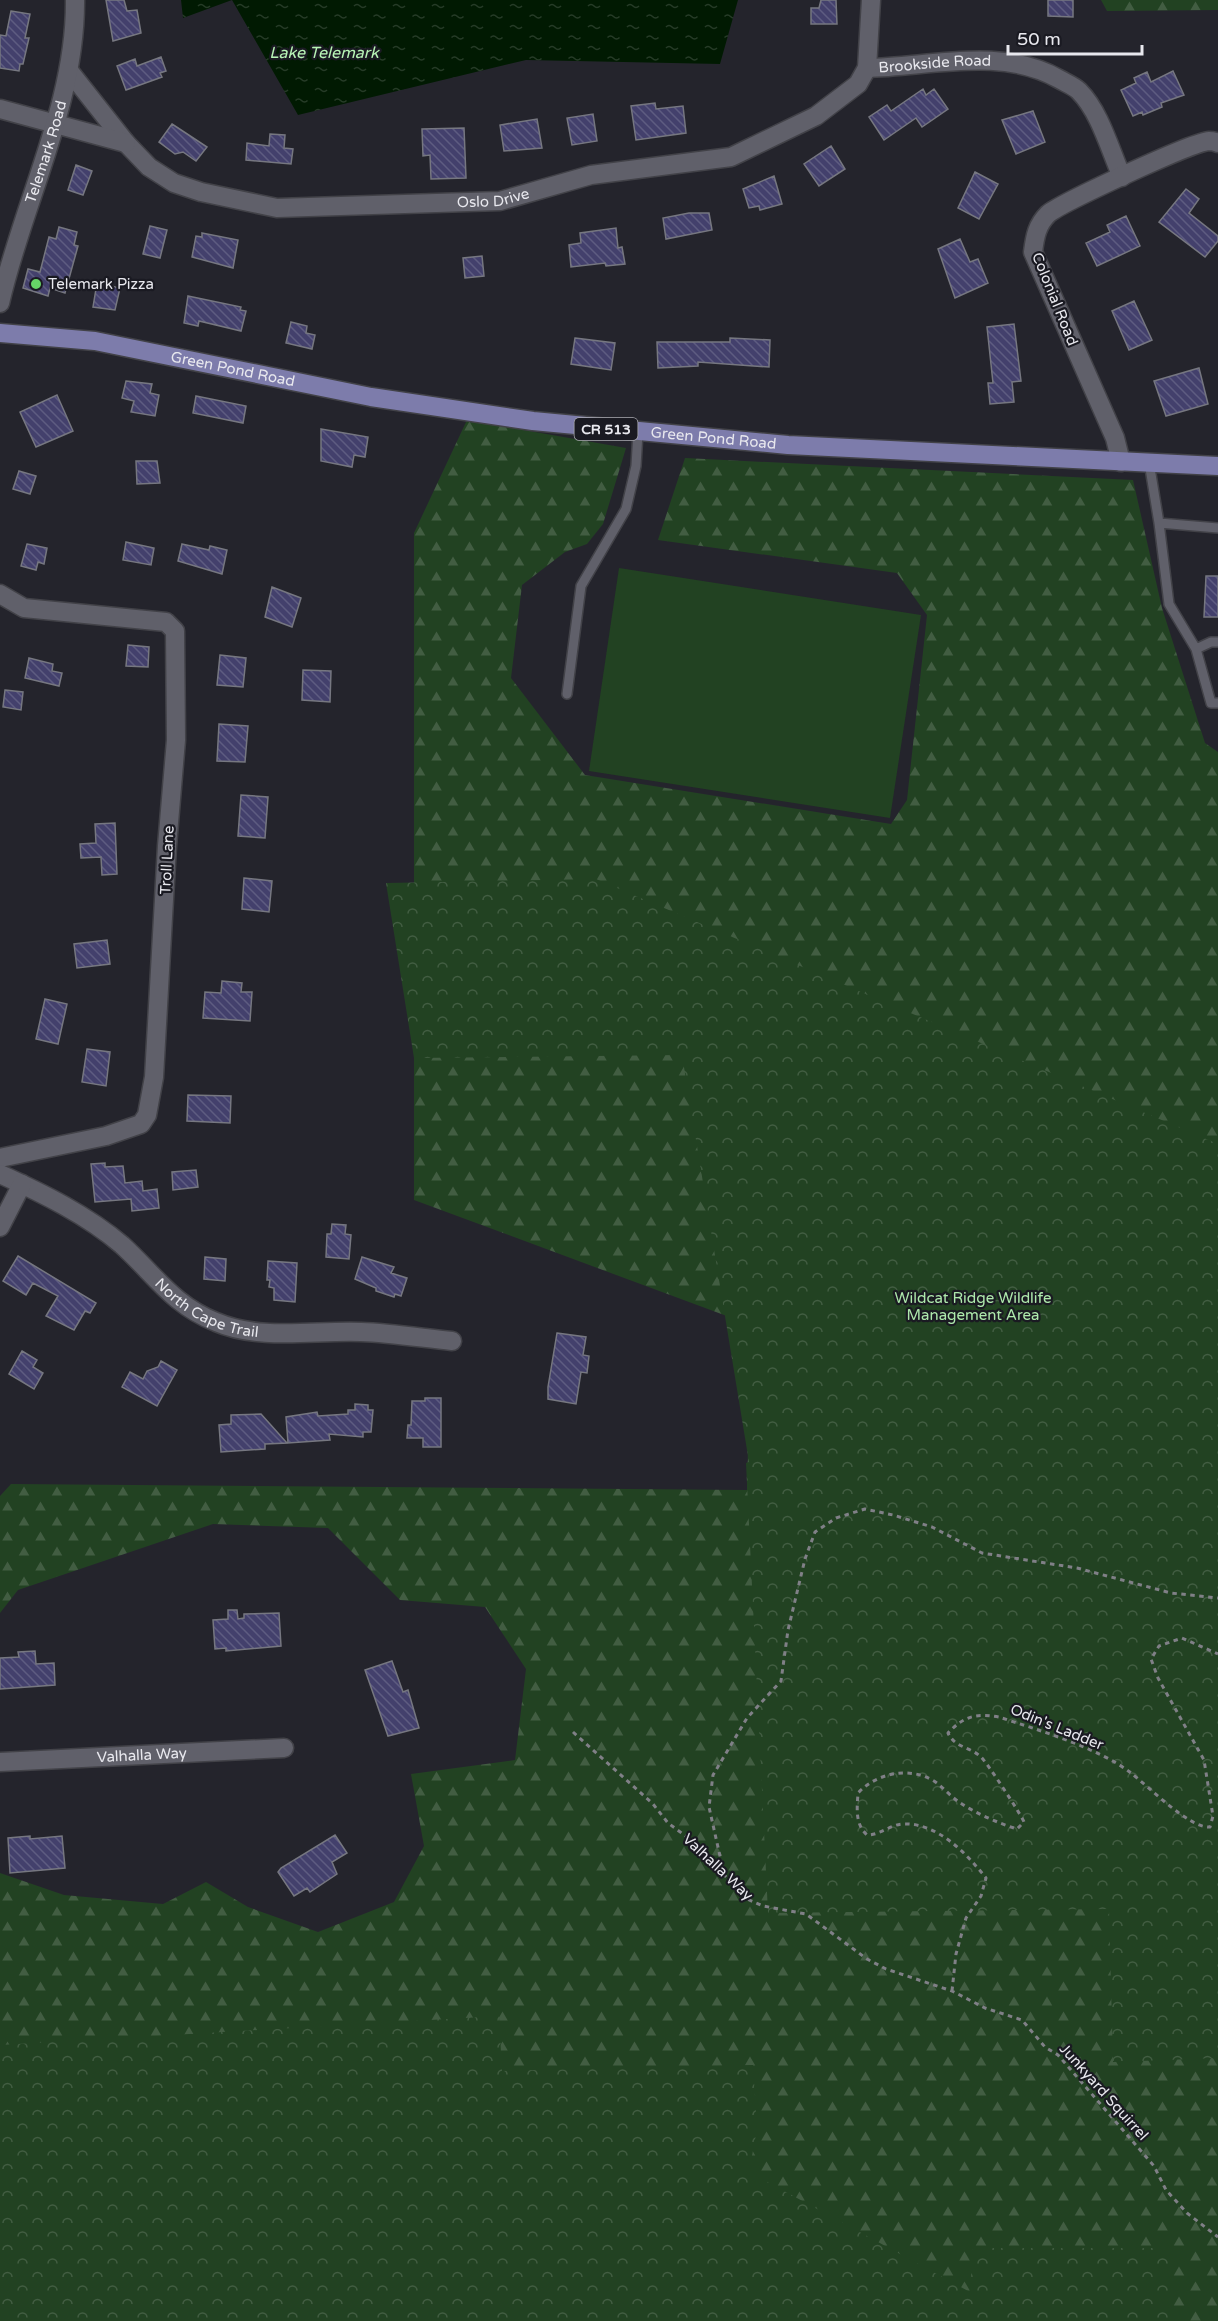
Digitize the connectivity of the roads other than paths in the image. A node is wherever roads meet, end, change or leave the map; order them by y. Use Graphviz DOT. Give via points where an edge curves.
graph roads {
  1 [pos="75,0"];
  2 [pos="871,0"];
  3 [pos="867,68"];
  4 [pos="70,72"];
  5 [pos="0,109"];
  6 [pos="53,124"];
  7 [pos="126,143"];
  8 [pos="1218,143"];
  9 [pos="1122,177"];
  10 [pos="0,303"];
  11 [pos="0,333"];
  12 [pos="638,432"];
  13 [pos="1121,462"];
  14 [pos="1149,462"];
  15 [pos="1218,466"];
  16 [pos="1159,522"];
  17 [pos="1218,528"];
  18 [pos="0,594"];
  19 [pos="1218,642"];
  20 [pos="1196,649"];
  21 [pos="567,694"];
  22 [pos="1218,703"];
  23 [pos="0,1158"];
  24 [pos="0,1174"];
  25 [pos="22,1184"];
  26 [pos="0,1227"];
  27 [pos="452,1341"];
  28 [pos="284,1748"];
  29 [pos="0,1762"];
  1 -- 4 [label="street, Telemark Road"];
  2 -- 3 [label="street"];
  3 -- 7 [label="street, Oslo Drive" via="858,84 816,116 731,157 591,175 500,201 265,206 174,183 149,167"];
  3 -- 9 [label="street, Brookside Road" via="1003,61 1048,73 1078,90 1091,109"];
  4 -- 6 [label="street, Telemark Road"];
  4 -- 7 [label="street, Oslo Drive"];
  5 -- 6 [label="street"];
  6 -- 7 [label="street"];
  6 -- 10 [label="street, Telemark Road"];
  8 -- 9 [label="street, Colonial Road" via="1196,145"];
  9 -- 13 [label="street, Colonial Road" via="1049,213 1036,230 1033,252 1115,438"];
  11 -- 12 [label="main road, Green Pond Road / CR 513" via="95,341 463,412"];
  12 -- 13 [label="main road, Green Pond Road / CR 513" via="835,448"];
  12 -- 21 [label="lane" via="636,466 626,508 581,586"];
  13 -- 14 [label="main road, Green Pond Road / CR 513"];
  14 -- 15 [label="main road, Green Pond Road / CR 513"];
  14 -- 16 [label="lane"];
  16 -- 17 [label="lane"];
  16 -- 20 [label="lane" via="1170,604"];
  18 -- 23 [label="street, Troll Lane" via="24,608 166,622 175,631 176,740 154,1077 147,1115 141,1124 106,1136"];
  19 -- 20 [label="lane"];
  20 -- 22 [label="lane" via="1210,703"];
  24 -- 25 [label="street, North Cape Trail"];
  25 -- 26 [label="street"];
  25 -- 27 [label="street, North Cape Trail" via="120,1244 169,1294 218,1323 248,1331 362,1332"];
  28 -- 29 [label="street, Valhalla Way"];
}
